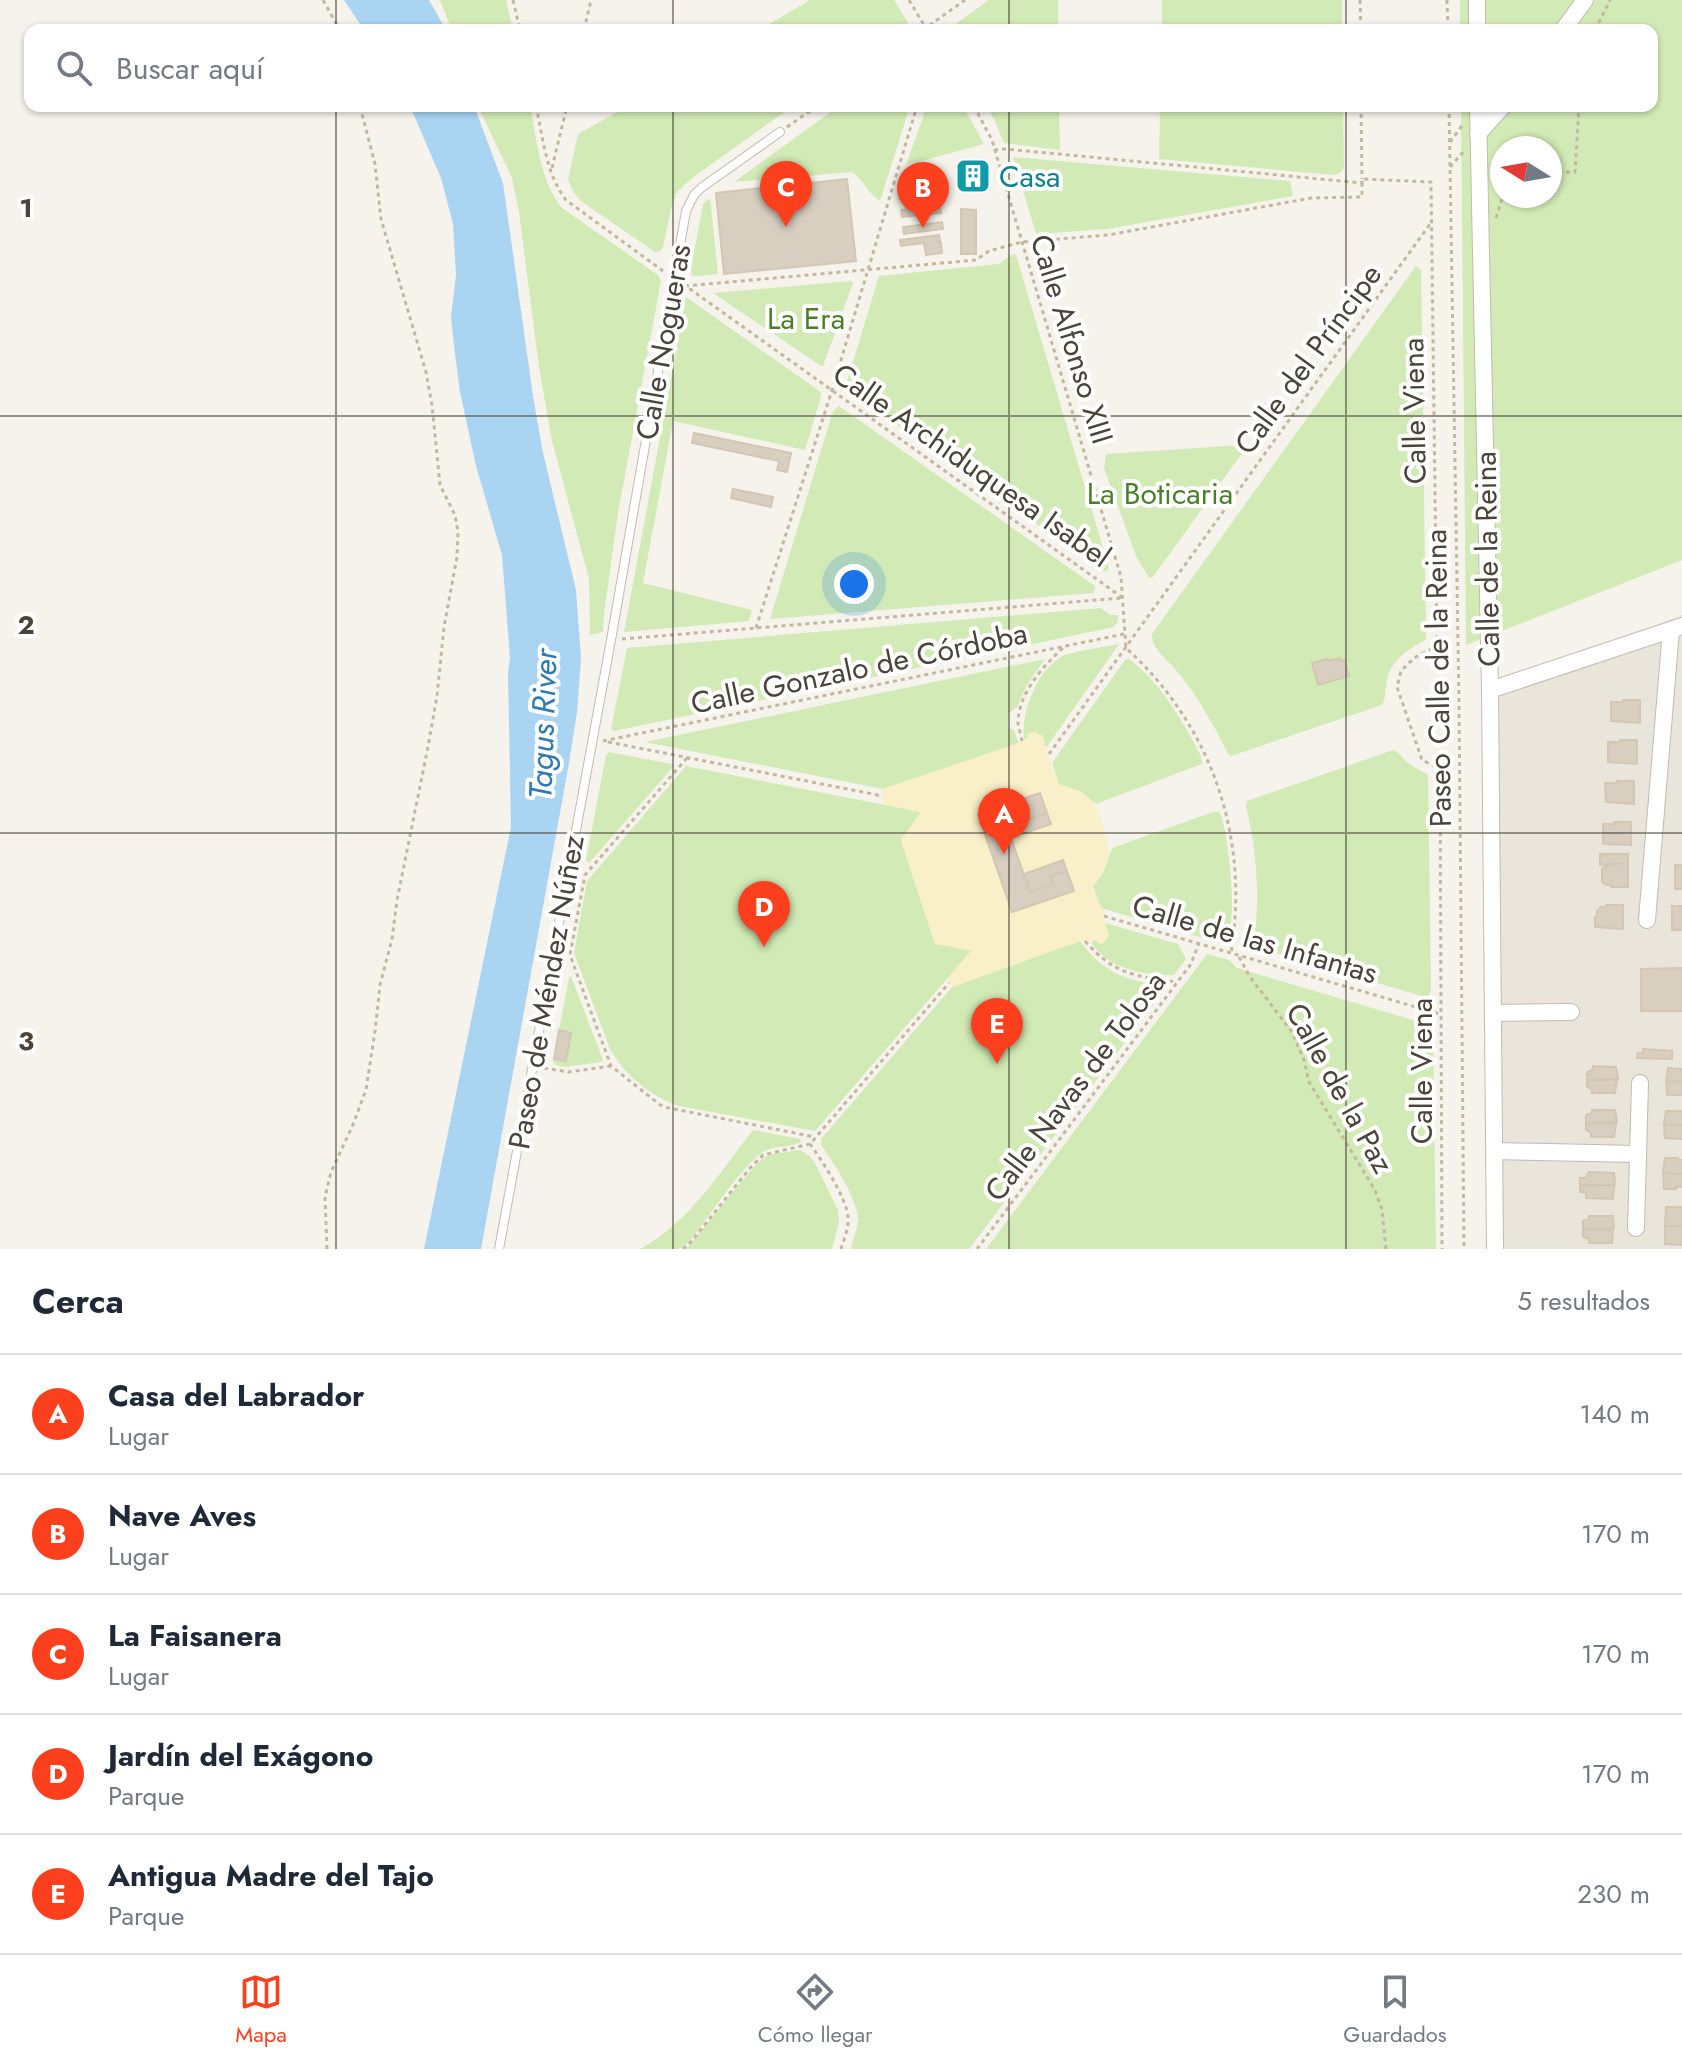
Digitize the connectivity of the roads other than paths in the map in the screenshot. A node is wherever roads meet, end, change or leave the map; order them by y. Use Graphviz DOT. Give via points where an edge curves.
graph roads {
  1 [pos="1477,0"];
  2 [pos="1585,0"];
  3 [pos="1477,24"];
  4 [pos="1567,24"];
  5 [pos="1478,112"];
  6 [pos="1498,112"];
  7 [pos="780,132"];
  8 [pos="1478,134"];
  9 [pos="1677,628"];
  10 [pos="611,640"];
  11 [pos="1490,690"];
  12 [pos="1647,920"];
  13 [pos="1571,1012"];
  14 [pos="1494,1013"];
  15 [pos="1640,1083"];
  16 [pos="1494,1151"];
  17 [pos="1638,1154"];
  18 [pos="1636,1228"];
  19 [pos="499,1249"];
  20 [pos="1495,1249"];
  1 -- 3 [label="street"];
  2 -- 4 [label="street"];
  5 -- 8 [label="street, Calle de la Reina"];
  6 -- 8 [label="street"];
  7 -- 10 [label="lane, Calle Nogueras" via="701,188 686,211"];
  8 -- 11 [label="street, Calle de la Reina"];
  9 -- 11 [label="street"];
  9 -- 12 [label="street"];
  10 -- 19 [label="lane, Paseo de Méndez Núñez"];
  11 -- 14 [label="street, Calle de la Reina"];
  13 -- 14 [label="street"];
  14 -- 16 [label="street, Calle de la Reina"];
  15 -- 17 [label="street"];
  16 -- 17 [label="street"];
  16 -- 20 [label="street, Calle de la Reina"];
  17 -- 18 [label="street"];
}
